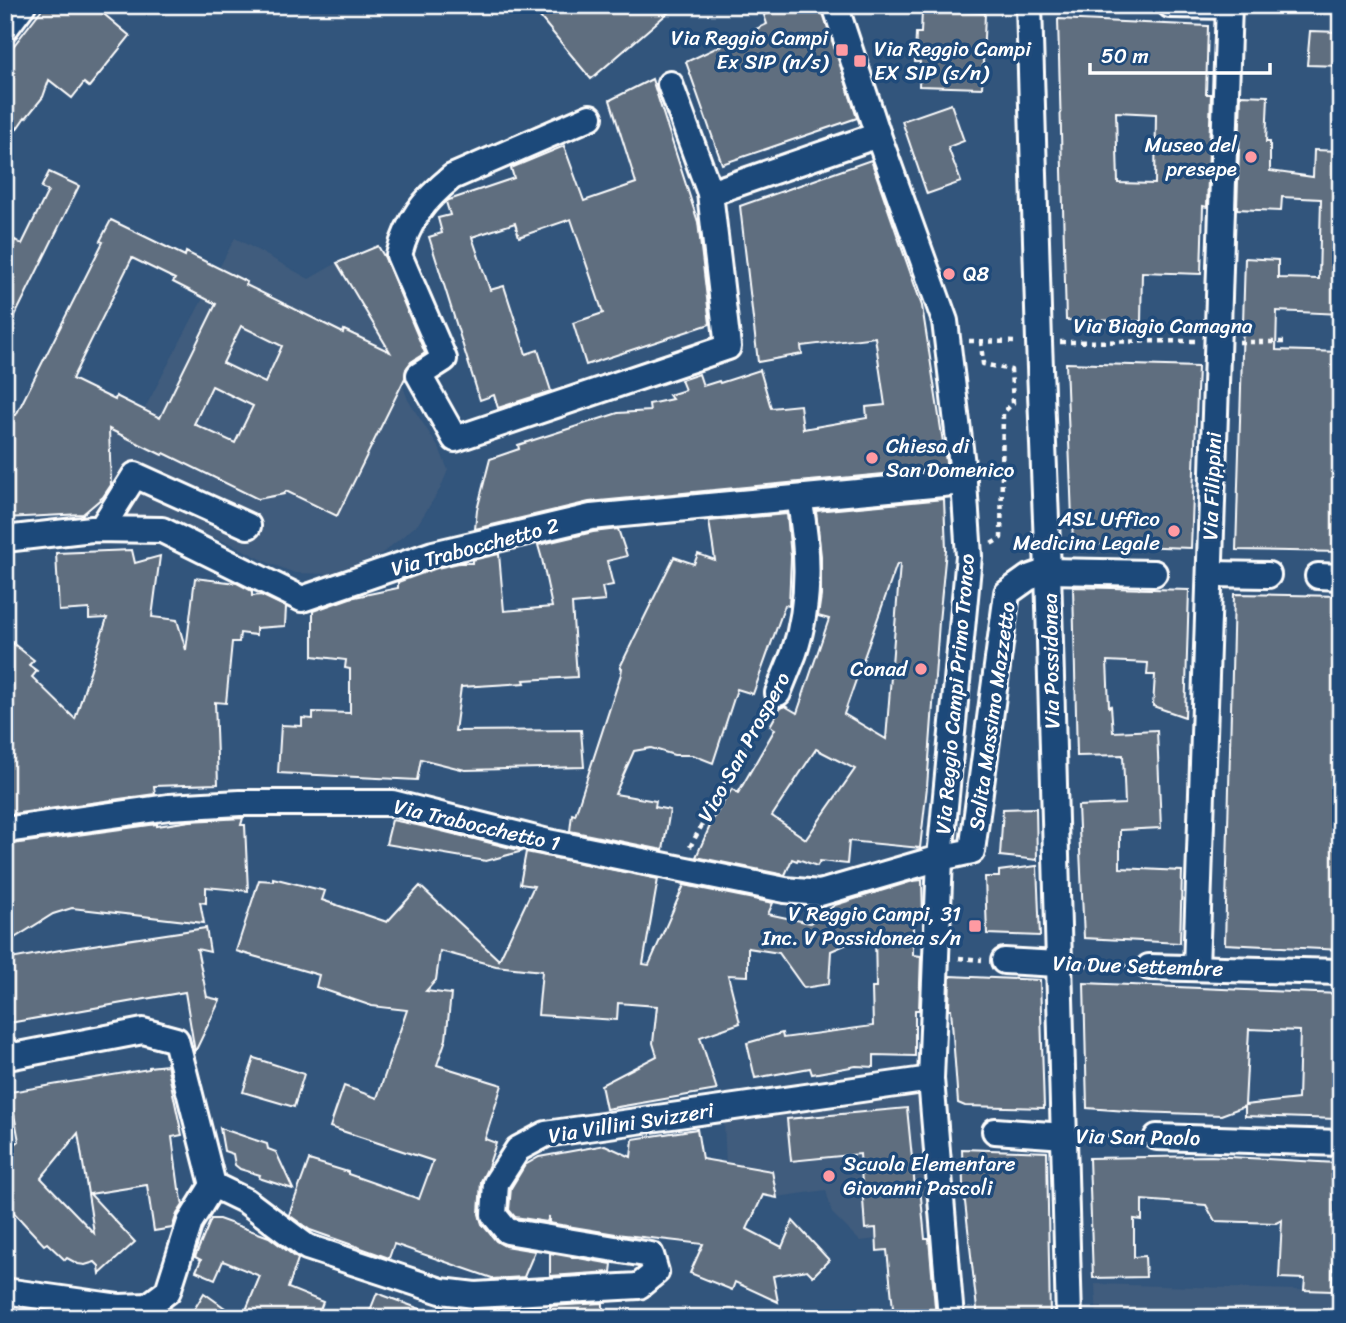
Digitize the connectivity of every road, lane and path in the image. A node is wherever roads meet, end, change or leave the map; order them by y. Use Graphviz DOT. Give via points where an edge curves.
graph roads {
  1 [pos="23,5"];
  2 [pos="835,5"];
  3 [pos="1029,5"];
  4 [pos="1170,5"];
  5 [pos="1229,6"];
  6 [pos="5,29"];
  7 [pos="670,84"];
  8 [pos="590,117"];
  9 [pos="878,135"];
  10 [pos="710,193"];
  11 [pos="1217,341"];
  12 [pos="1039,342"];
  13 [pos="1287,342"];
  14 [pos="964,482"];
  15 [pos="799,498"];
  16 [pos="248,526"];
  17 [pos="101,529"];
  18 [pos="5,539"];
  19 [pos="969,556"];
  20 [pos="1048,571"];
  21 [pos="1154,573"];
  22 [pos="1210,574"];
  23 [pos="1268,575"];
  24 [pos="778,693"];
  25 [pos="5,830"];
  26 [pos="940,858"];
  27 [pos="682,869"];
  28 [pos="935,957"];
  29 [pos="1004,961"];
  30 [pos="1058,964"];
  31 [pos="1149,967"];
  32 [pos="1196,968"];
  33 [pos="1341,972"];
  34 [pos="5,1049"];
  35 [pos="931,1079"];
  36 [pos="995,1131"];
  37 [pos="1065,1136"];
  38 [pos="1157,1137"];
  39 [pos="1341,1143"];
  40 [pos="213,1185"];
  41 [pos="5,1291"];
  42 [pos="82,1310"];
  43 [pos="951,1318"];
  44 [pos="1069,1318"];
  1 -- 6 [label="street"];
  2 -- 9 [label="street, Via Reggio Campi Primo Tronco"];
  3 -- 12 [label="street, Via Possidonea"];
  4 -- 5 [label="street"];
  5 -- 11 [label="street, Via Filippini"];
  7 -- 10 [label="street"];
  8 -- 10 [label="street" via="452,177 414,215 403,238 399,255 444,359 419,375 455,439 727,347"];
  9 -- 10 [label="street"];
  9 -- 14 [label="street, Via Reggio Campi Primo Tronco" via="945,321"];
  11 -- 12 [label="path, Via Biagio Camagna"];
  11 -- 13 [label="path, Via Biagio Camagna"];
  11 -- 22 [label="street, Via Filippini"];
  12 -- 19 [label="path, Via Biagio Camagna" via="979,341 982,364 1011,370 1013,403 1003,413 1001,538"];
  12 -- 20 [label="street, Via Possidonea"];
  14 -- 15 [label="street, Via Trabocchetto 2"];
  14 -- 19 [label="street, Via Reggio Campi Primo Tronco"];
  15 -- 17 [label="street, Via Trabocchetto 2" via="591,517 433,554 302,599 162,530"];
  15 -- 24 [label="street, Vico San Prospero" via="808,572 804,613"];
  16 -- 17 [label="street" via="135,475"];
  17 -- 18 [label="street, Via Trabocchetto 2"];
  19 -- 26 [label="street, Via Reggio Campi Primo Tronco"];
  20 -- 21 [label="street"];
  20 -- 26 [label="street, Salita Massimo Mazzetto" via="1007,593 972,851"];
  20 -- 30 [label="street, Via Possidonea"];
  22 -- 23 [label="street"];
  22 -- 32 [label="street, Via Filippini"];
  24 -- 27 [label="path, Vico San Prospero" via="690,845"];
  25 -- 27 [label="street, Via Trabocchetto 1" via="169,807 393,803 548,842"];
  26 -- 27 [label="street, Via Trabocchetto 1" via="820,893"];
  26 -- 28 [label="street, Via Reggio Campi Primo Tronco"];
  28 -- 29 [label="path"];
  28 -- 35 [label="street, Via Reggio Campi Primo Tronco"];
  29 -- 30 [label="street, Via Due Settembre"];
  30 -- 31 [label="path, Via Due Settembre"];
  30 -- 37 [label="street, Via Possidonea"];
  31 -- 32 [label="street, Via Due Settembre"];
  32 -- 33 [label="street, Via Due Settembre"];
  34 -- 40 [label="street" via="13,1056 143,1031 176,1040"];
  35 -- 40 [label="street, Via Villini Svizzeri" via="545,1134 518,1149 496,1183 494,1215 507,1231 651,1255 656,1272 639,1286 475,1295 442,1291 307,1247 246,1201"];
  35 -- 43 [label="street, Via Reggio Campi Primo Tronco"];
  36 -- 37 [label="street, Via San Paolo"];
  37 -- 38 [label="path, Via San Paolo"];
  37 -- 44 [label="street, Via Possidonea"];
  38 -- 39 [label="street, Via San Paolo"];
  40 -- 42 [label="street" via="190,1222 168,1291 148,1306"];
  41 -- 42 [label="street"];
}
